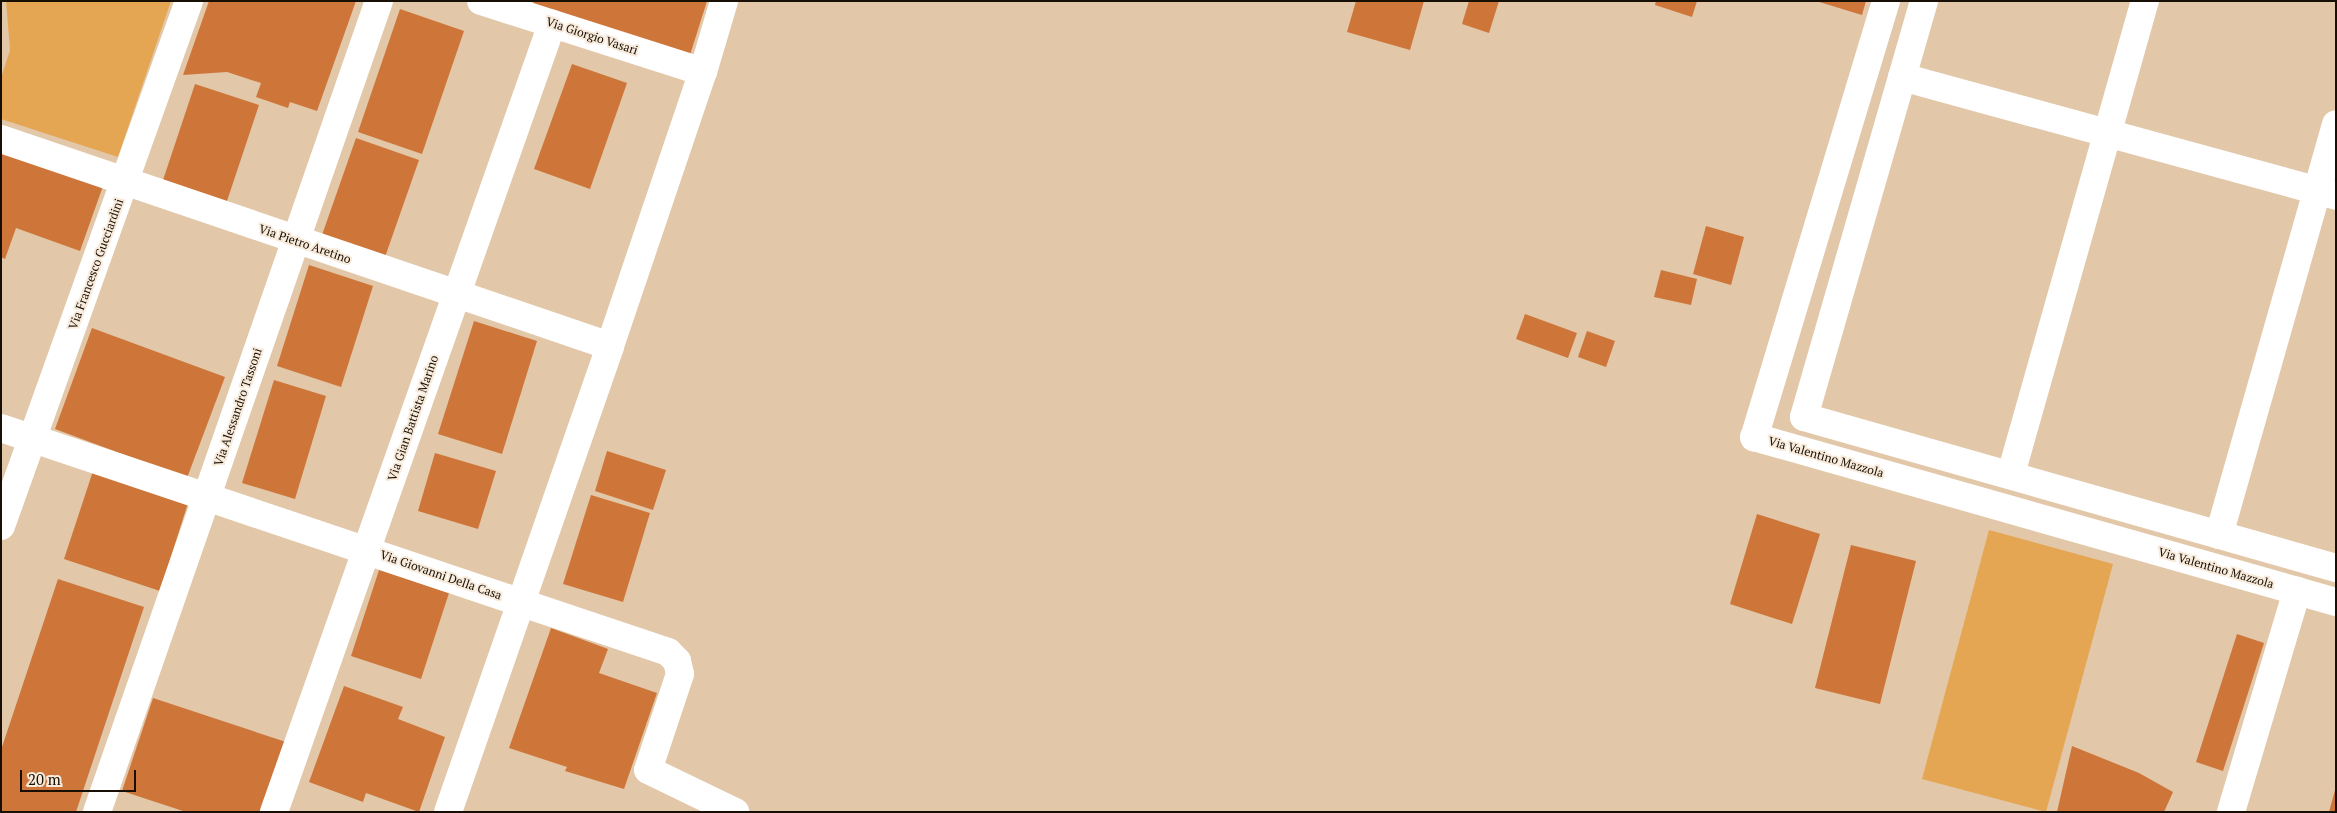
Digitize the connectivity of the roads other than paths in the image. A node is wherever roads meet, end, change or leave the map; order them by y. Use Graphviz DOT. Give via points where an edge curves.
graph roads {
  1 [pos="189,1"];
  2 [pos="378,1"];
  3 [pos="481,1"];
  4 [pos="724,1"];
  5 [pos="1886,1"];
  6 [pos="1924,1"];
  7 [pos="2145,1"];
  8 [pos="552,24"];
  9 [pos="703,72"];
  10 [pos="1902,77"];
  11 [pos="2336,124"];
  12 [pos="2108,134"];
  13 [pos="1,139"];
  14 [pos="126,183"];
  15 [pos="2326,194"];
  16 [pos="295,241"];
  17 [pos="456,295"];
  18 [pos="610,346"];
  19 [pos="1,428"];
  20 [pos="32,438"];
  21 [pos="2010,474"];
  22 [pos="207,497"];
  23 [pos="1,526"];
  24 [pos="2219,535"];
  25 [pos="367,550"];
  26 [pos="2336,568"];
  27 [pos="2297,591"];
  28 [pos="522,602"];
  29 [pos="2336,602"];
  30 [pos="97,812"];
  31 [pos="274,812"];
  32 [pos="448,812"];
  33 [pos="735,812"];
  34 [pos="2231,812"];
  1 -- 14 [label="street, Via Francesco Gucciardini"];
  2 -- 16 [label="street, Via Alessandro Tassoni"];
  3 -- 8 [label="street, Via Giorgio Vasari"];
  4 -- 9 [label="street"];
  5 -- 27 [label="street, Via Valentino Mazzola" via="1754,436"];
  6 -- 10 [label="street"];
  7 -- 12 [label="street"];
  8 -- 9 [label="street, Via Giorgio Vasari"];
  8 -- 17 [label="street, Via Gian Battista Marino"];
  9 -- 18 [label="street"];
  10 -- 12 [label="street"];
  10 -- 21 [label="street" via="1804,417"];
  11 -- 15 [label="street"];
  12 -- 15 [label="street"];
  12 -- 21 [label="street"];
  13 -- 14 [label="street, Via Pietro Aretino"];
  14 -- 16 [label="street, Via Pietro Aretino"];
  14 -- 20 [label="street, Via Francesco Gucciardini"];
  15 -- 24 [label="street"];
  16 -- 17 [label="street, Via Pietro Aretino"];
  16 -- 22 [label="street, Via Alessandro Tassoni"];
  17 -- 18 [label="street, Via Pietro Aretino"];
  17 -- 25 [label="street, Via Gian Battista Marino"];
  18 -- 28 [label="street"];
  19 -- 20 [label="street, Via Giovanni Della Casa"];
  20 -- 22 [label="street, Via Giovanni Della Casa"];
  20 -- 23 [label="street, Via Francesco Gucciardini"];
  21 -- 24 [label="street"];
  22 -- 25 [label="street, Via Giovanni Della Casa"];
  22 -- 30 [label="street, Via Alessandro Tassoni"];
  24 -- 26 [label="street"];
  25 -- 28 [label="street, Via Giovanni Della Casa"];
  25 -- 31 [label="street, Via Gian Battista Marino"];
  27 -- 29 [label="street, Via Valentino Mazzola"];
  27 -- 34 [label="street"];
  28 -- 32 [label="street"];
  28 -- 33 [label="street, Via Giovanni Della Casa" via="674,656 680,674 648,770"];
}
